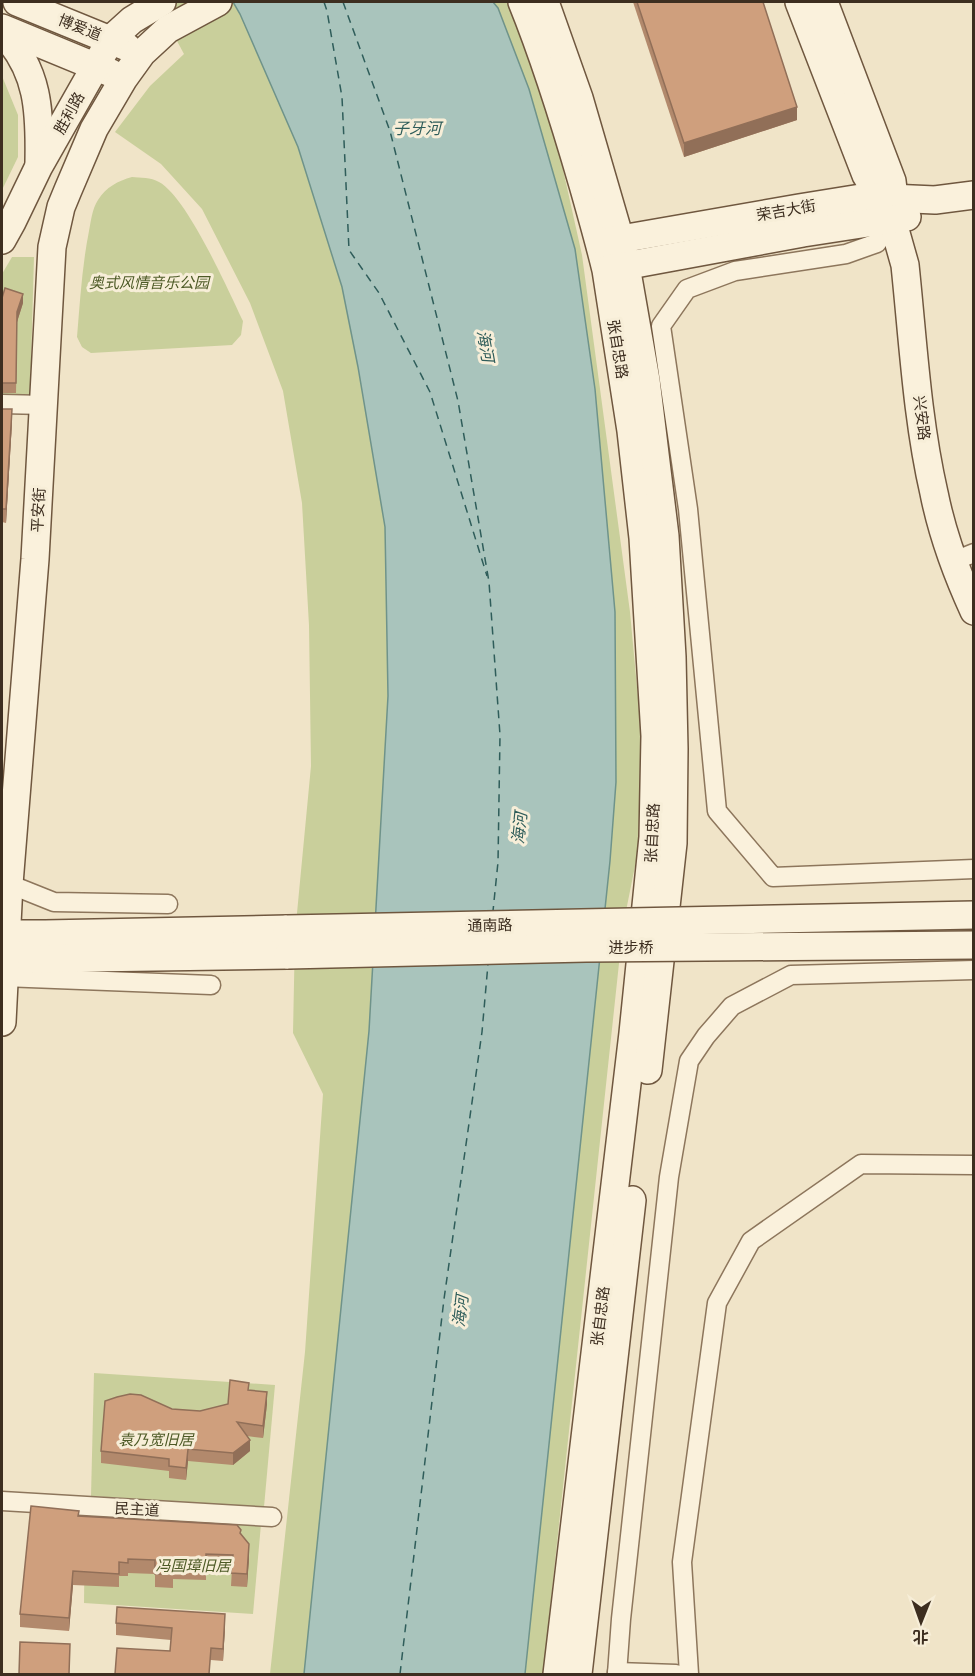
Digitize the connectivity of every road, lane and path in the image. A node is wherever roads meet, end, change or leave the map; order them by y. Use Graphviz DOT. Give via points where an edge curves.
graph roads {
  1 [pos="17,2"];
  2 [pos="218,2"];
  3 [pos="522,2"];
  4 [pos="545,2"];
  5 [pos="799,2"];
  6 [pos="824,2"];
  7 [pos="160,3"];
  8 [pos="132,20"];
  9 [pos="2,27"];
  10 [pos="78,27"];
  11 [pos="2,32"];
  12 [pos="110,67"];
  13 [pos="39,166"];
  14 [pos="974,195"];
  15 [pos="888,205"];
  16 [pos="974,206"];
  17 [pos="2,240"];
  18 [pos="610,241"];
  19 [pos="616,268"];
  20 [pos="2,404"];
  21 [pos="44,405"];
  22 [pos="964,557"];
  23 [pos="974,611"];
  24 [pos="974,869"];
  25 [pos="9,884"];
  26 [pos="168,904"];
  27 [pos="974,915"];
  28 [pos="4,934"];
  29 [pos="287,942"];
  30 [pos="974,945"];
  31 [pos="974,970"];
  32 [pos="4,974"];
  33 [pos="211,985"];
  34 [pos="2,1022"];
  35 [pos="974,1165"];
  36 [pos="2,1501"];
  37 [pos="272,1517"];
  38 [pos="617,1673"];
  39 [pos="557,1674"];
  40 [pos="578,1674"];
  41 [pos="676,1674"];
  42 [pos="689,1674"];
  1 -- 10 [label="street, 博爱道"];
  2 -- 12 [label="street" via="168,29 142,53"];
  3 -- 18 [label="street, 张自忠路"];
  4 -- 18 [label="street, 张自忠路" via="579,98"];
  5 -- 15 [label="street, 兴安路" via="866,175"];
  6 -- 15 [label="street, 兴安路" via="888,168 892,181"];
  7 -- 8 [label="street, 胜利路"];
  8 -- 10 [label="street" via="101,28"];
  8 -- 12 [label="street, 胜利路"];
  9 -- 12 [label="street, 博爱道"];
  10 -- 12 [label="street" via="93,38"];
  11 -- 13 [label="street" via="23,62 36,93"];
  12 -- 13 [label="street, 胜利路"];
  12 -- 21 [label="street, 平安街" via="94,129 61,207 54,237"];
  13 -- 17 [label="street, 胜利路"];
  14 -- 15 [label="street, 荣吉大街"];
  15 -- 16 [label="street, 荣吉大街"];
  15 -- 18 [label="street, 荣吉大街" via="867,197"];
  15 -- 19 [label="street, 荣吉大街" via="803,234"];
  15 -- 22 [label="street, 兴安路" via="905,265 929,471 939,516"];
  15 -- 24 [label="street" via="877,243 846,254 735,271 687,289 661,326 688,509 717,811 773,877"];
  18 -- 19 [label="street, 张自忠路"];
  19 -- 39 [label="street, 张自忠路" via="643,538 655,736 653,837"];
  19 -- 40 [label="street, 张自忠路" via="646,380 664,536 672,657 673,843"];
  20 -- 21 [label="street"];
  21 -- 25 [label="street, 平安街"];
  22 -- 23 [label="street, 兴安路"];
  25 -- 26 [label="street" via="54,902"];
  25 -- 28 [label="street, 平安街"];
  27 -- 29 [label="street, 通南路, bridge"];
  28 -- 29 [label="street, 通南路"];
  28 -- 32 [label="street, 平安街"];
  29 -- 30 [label="street, 进步桥, bridge" via="586,948"];
  29 -- 32 [label="street, 通南路" via="21,959 12,961"];
  31 -- 38 [label="street" via="791,975 732,1006 690,1061 669,1177"];
  32 -- 33 [label="street"];
  32 -- 34 [label="street, 平安街"];
  35 -- 42 [label="street" via="861,1164 751,1241 717,1303 682,1562"];
  36 -- 37 [label="street, 民主道"];
  38 -- 41 [label="street"];
}
